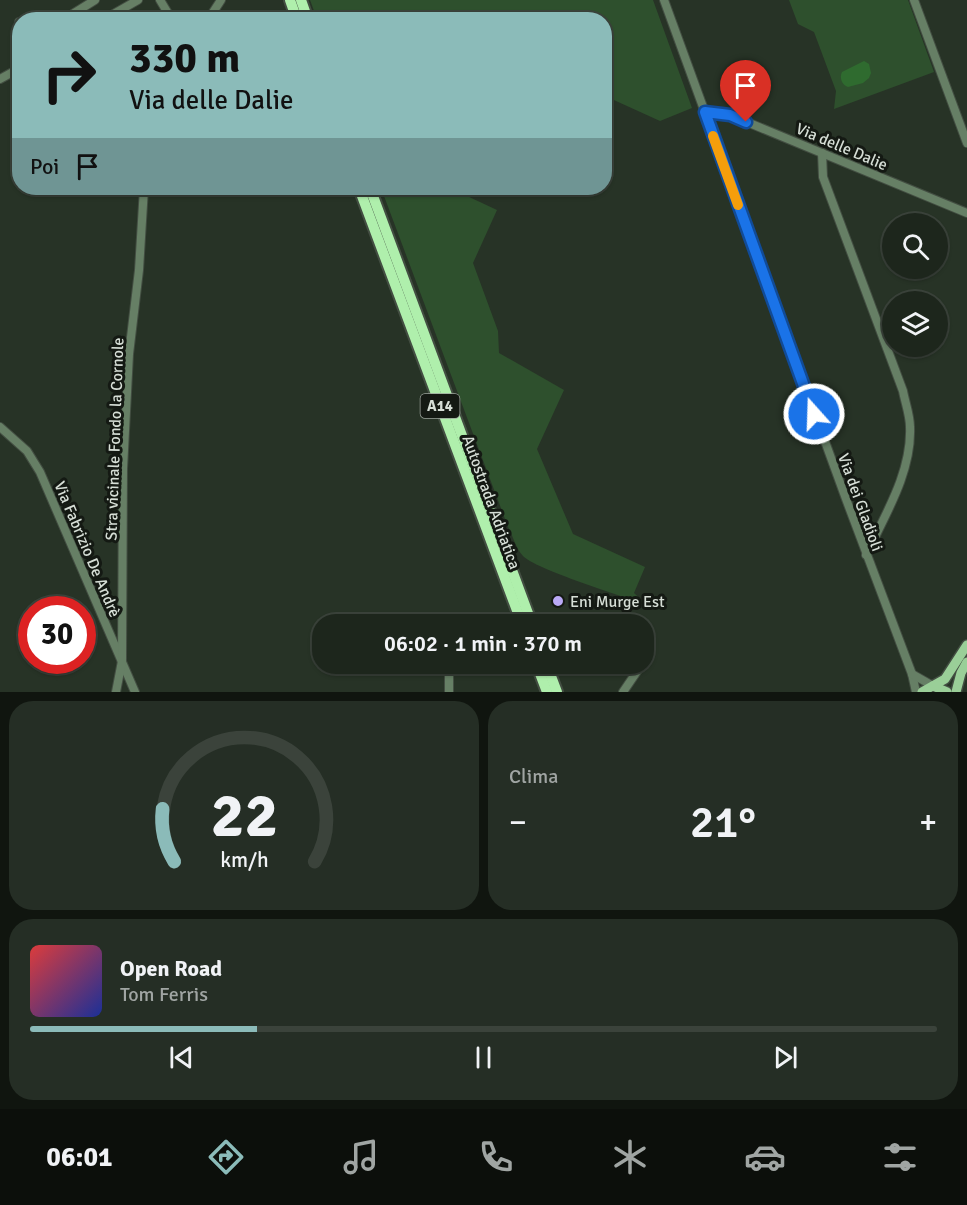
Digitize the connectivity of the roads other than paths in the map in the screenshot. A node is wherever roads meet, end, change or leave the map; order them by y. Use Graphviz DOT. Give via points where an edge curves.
graph roads {
  1 [pos="95,0"];
  2 [pos="138,0"];
  3 [pos="664,0"];
  4 [pos="914,0"];
  5 [pos="76,12"];
  6 [pos="118,12"];
  7 [pos="705,112"];
  8 [pos="967,143"];
  9 [pos="822,153"];
  10 [pos="144,195"];
  11 [pos="362,195"];
  12 [pos="373,195"];
  13 [pos="967,213"];
  14 [pos="0,427"];
  15 [pos="866,555"];
  16 [pos="518,614"];
  17 [pos="528,614"];
  18 [pos="967,645"];
  19 [pos="122,661"];
  20 [pos="967,662"];
  21 [pos="449,674"];
  22 [pos="540,674"];
  23 [pos="550,674"];
  24 [pos="635,674"];
  25 [pos="912,674"];
  26 [pos="933,686"];
  27 [pos="116,692"];
  28 [pos="135,692"];
  29 [pos="449,692"];
  30 [pos="547,692"];
  31 [pos="557,692"];
  32 [pos="623,692"];
  33 [pos="916,692"];
  34 [pos="922,692"];
  35 [pos="947,692"];
  36 [pos="956,692"];
  1 -- 5 [label="street"];
  2 -- 6 [label="street"];
  3 -- 7 [label="street, Via dei Gladioli"];
  4 -- 8 [label="street"];
  7 -- 9 [label="street, Via delle Dalie" via="730,115"];
  7 -- 15 [label="street, Via dei Gladioli"];
  9 -- 13 [label="street, Via delle Dalie"];
  9 -- 15 [label="street" via="823,177 903,390 910,427 898,487"];
  10 -- 19 [label="street, Stra vicinale Fondo la Cornole" via="123,469"];
  11 -- 16 [label="highway, Autostrada Adriatica / A14"];
  12 -- 17 [label="highway, Autostrada Adriatica / A14"];
  14 -- 19 [label="street, Via Fabrizio De Andrè" via="27,451 40,472"];
  15 -- 25 [label="street, Via dei Gladioli"];
  18 -- 26 [label="main road" via="945,679"];
  19 -- 27 [label="street, Stra vicinale Fondo la Cornole"];
  19 -- 28 [label="street, Via Fabrizio De Andrè"];
  20 -- 36 [label="main road"];
  21 -- 29 [label="street"];
  22 -- 30 [label="highway"];
  23 -- 31 [label="highway"];
  24 -- 32 [label="street"];
  25 -- 26 [label="street"];
  25 -- 33 [label="street, Via dei Gladioli"];
  26 -- 34 [label="main road"];
  26 -- 35 [label="main road"];
}
